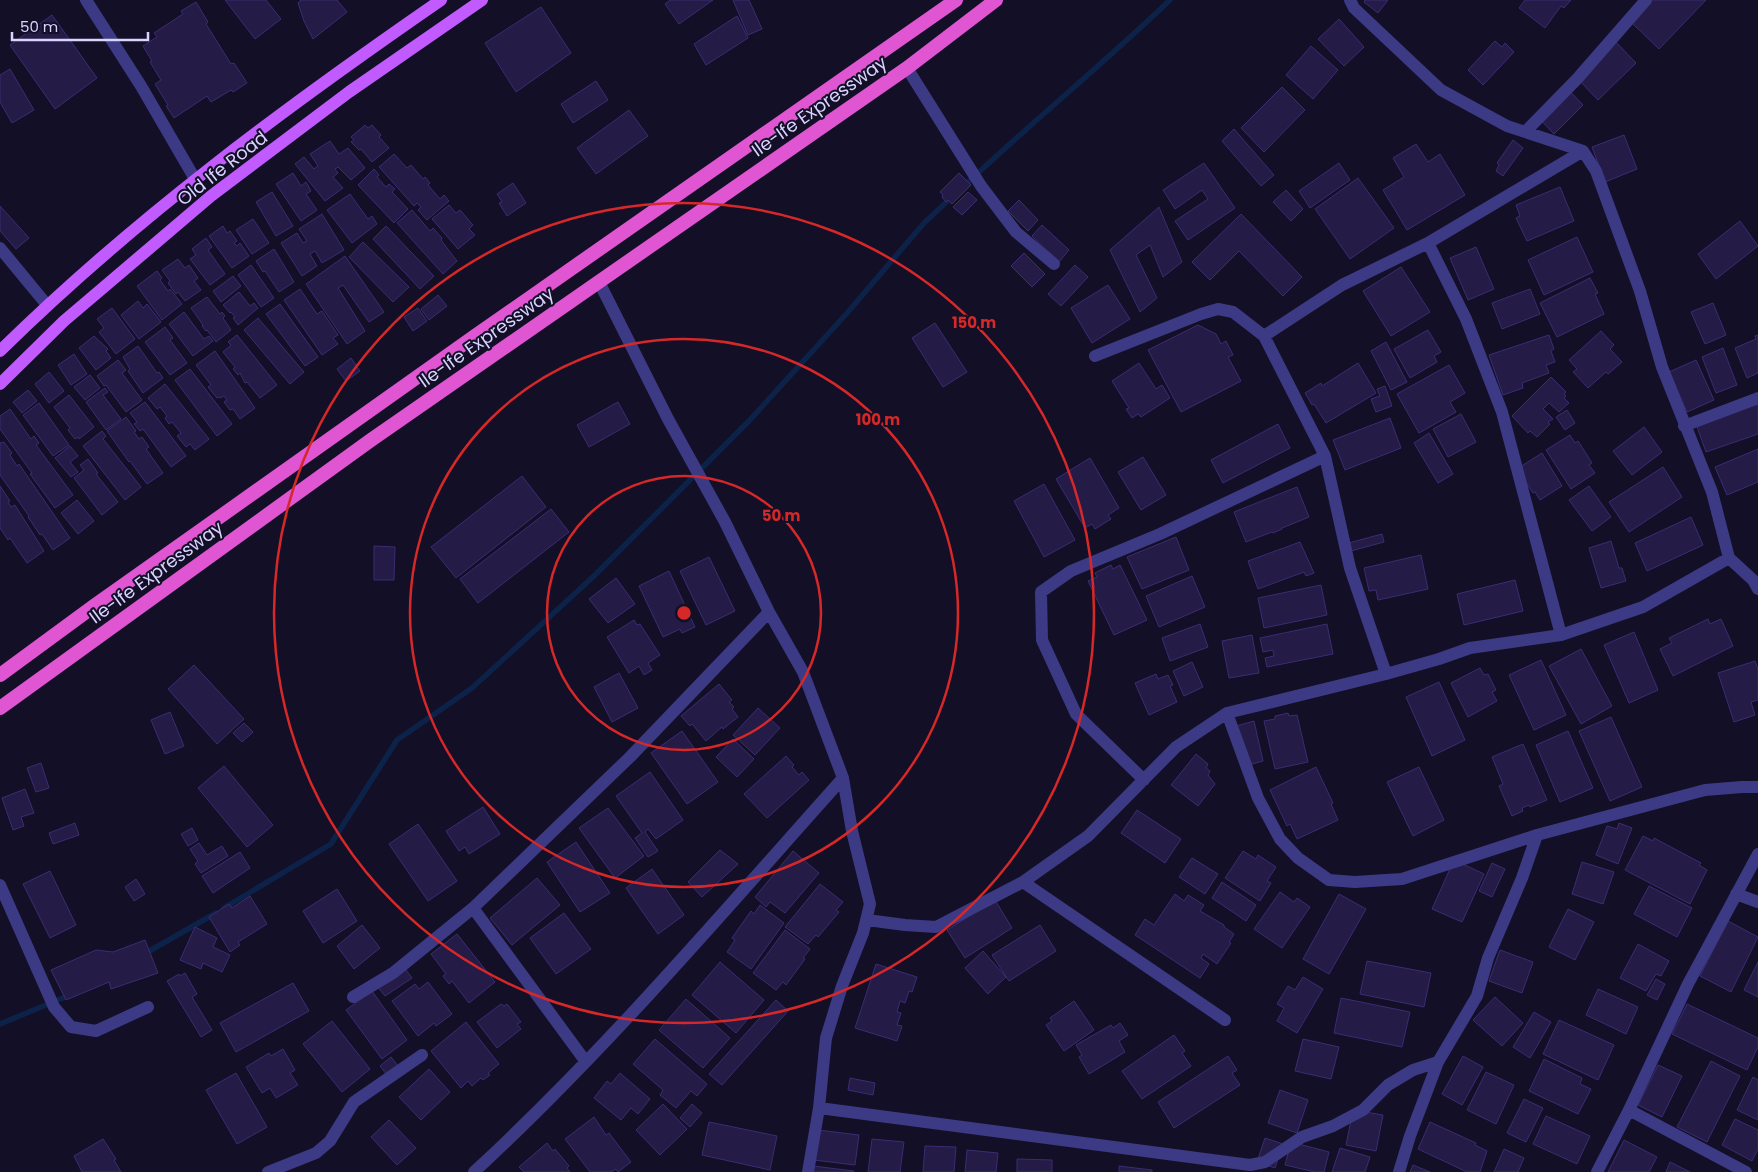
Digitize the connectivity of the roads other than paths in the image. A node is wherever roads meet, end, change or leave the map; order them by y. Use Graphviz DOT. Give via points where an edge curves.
graph roads {
  1 [pos="86,0"];
  2 [pos="441,0"];
  3 [pos="482,0"];
  4 [pos="956,0"];
  5 [pos="996,0"];
  6 [pos="1350,0"];
  7 [pos="1646,0"];
  8 [pos="907,68"];
  9 [pos="336,73"];
  10 [pos="349,92"];
  11 [pos="1525,132"];
  12 [pos="1582,151"];
  13 [pos="194,180"];
  14 [pos="1428,243"];
  15 [pos="0,248"];
  16 [pos="1054,264"];
  17 [pos="599,282"];
  18 [pos="47,305"];
  19 [pos="1264,336"];
  20 [pos="0,351"];
  21 [pos="1095,356"];
  22 [pos="0,384"];
  23 [pos="1758,398"];
  24 [pos="1684,426"];
  25 [pos="1325,456"];
  26 [pos="1729,558"];
  27 [pos="1758,589"];
  28 [pos="769,612"];
  29 [pos="1561,635"];
  30 [pos="1386,674"];
  31 [pos="0,675"];
  32 [pos="0,708"];
  33 [pos="1227,714"];
  34 [pos="843,778"];
  35 [pos="1144,780"];
  36 [pos="1758,787"];
  37 [pos="1537,835"];
  38 [pos="1758,854"];
  39 [pos="1023,882"];
  40 [pos="0,885"];
  41 [pos="1736,894"];
  42 [pos="1758,902"];
  43 [pos="473,908"];
  44 [pos="867,920"];
  45 [pos="353,997"];
  46 [pos="148,1007"];
  47 [pos="1225,1020"];
  48 [pos="422,1055"];
  49 [pos="586,1062"];
  50 [pos="1438,1062"];
  51 [pos="819,1108"];
  52 [pos="1629,1110"];
  53 [pos="268,1172"];
  54 [pos="474,1172"];
  55 [pos="808,1172"];
  56 [pos="1399,1172"];
  57 [pos="1597,1172"];
  58 [pos="1746,1172"];
  1 -- 13 [label="street" via="141,86"];
  2 -- 9 [label="main road, Old Ife Road"];
  3 -- 10 [label="main road, Old Ife Road"];
  4 -- 31 [label="highway, Ile-Ife Expressway" via="475,336"];
  5 -- 8 [label="highway, Ile-Ife Expressway"];
  6 -- 11 [label="street" via="1354,8 1441,90 1507,126"];
  7 -- 11 [label="street" via="1577,79"];
  8 -- 16 [label="street" via="981,186 1016,232"];
  8 -- 17 [label="highway, Ile-Ife Expressway"];
  9 -- 10 [label="main road"];
  9 -- 13 [label="main road, Old Ife Road"];
  10 -- 22 [label="main road, Old Ife Road" via="211,196 64,321"];
  11 -- 12 [label="street"];
  12 -- 14 [label="street"];
  12 -- 24 [label="street" via="1596,171"];
  13 -- 18 [label="main road, Old Ife Road"];
  14 -- 19 [label="street" via="1342,285"];
  14 -- 29 [label="street" via="1466,319 1502,412"];
  15 -- 18 [label="street"];
  17 -- 28 [label="street"];
  17 -- 32 [label="highway, Ile-Ife Expressway" via="371,440"];
  18 -- 20 [label="main road, Old Ife Road"];
  19 -- 21 [label="street" via="1233,312 1218,309"];
  19 -- 25 [label="street"];
  23 -- 24 [label="street"];
  24 -- 26 [label="street" via="1712,492"];
  25 -- 30 [label="street" via="1350,568"];
  25 -- 35 [label="street" via="1071,572 1041,592 1042,640 1076,714"];
  26 -- 27 [label="street"];
  26 -- 29 [label="street" via="1643,607"];
  28 -- 34 [label="street" via="803,672"];
  28 -- 43 [label="street" via="630,757"];
  29 -- 30 [label="street" via="1470,648"];
  30 -- 33 [label="street"];
  33 -- 35 [label="street" via="1176,747"];
  33 -- 37 [label="street" via="1258,798 1280,839 1298,858 1329,880 1402,879"];
  34 -- 44 [label="street" via="870,904"];
  34 -- 49 [label="street"];
  35 -- 39 [label="street" via="1088,836"];
  36 -- 37 [label="street" via="1705,790"];
  37 -- 50 [label="street" via="1488,958 1477,996"];
  38 -- 41 [label="street"];
  39 -- 44 [label="street" via="936,927"];
  39 -- 47 [label="street"];
  40 -- 46 [label="street" via="54,1007 71,1027 96,1031"];
  41 -- 42 [label="street"];
  41 -- 52 [label="street" via="1688,984"];
  43 -- 45 [label="street" via="393,973"];
  43 -- 49 [label="street"];
  44 -- 51 [label="street" via="826,1038"];
  48 -- 53 [label="street" via="354,1102 330,1141 316,1153"];
  49 -- 54 [label="street"];
  50 -- 51 [label="street" via="1413,1070 1388,1085 1363,1110 1302,1137 1266,1162 1250,1165"];
  50 -- 56 [label="street"];
  51 -- 55 [label="street"];
  52 -- 57 [label="street"];
  52 -- 58 [label="street"];
}
